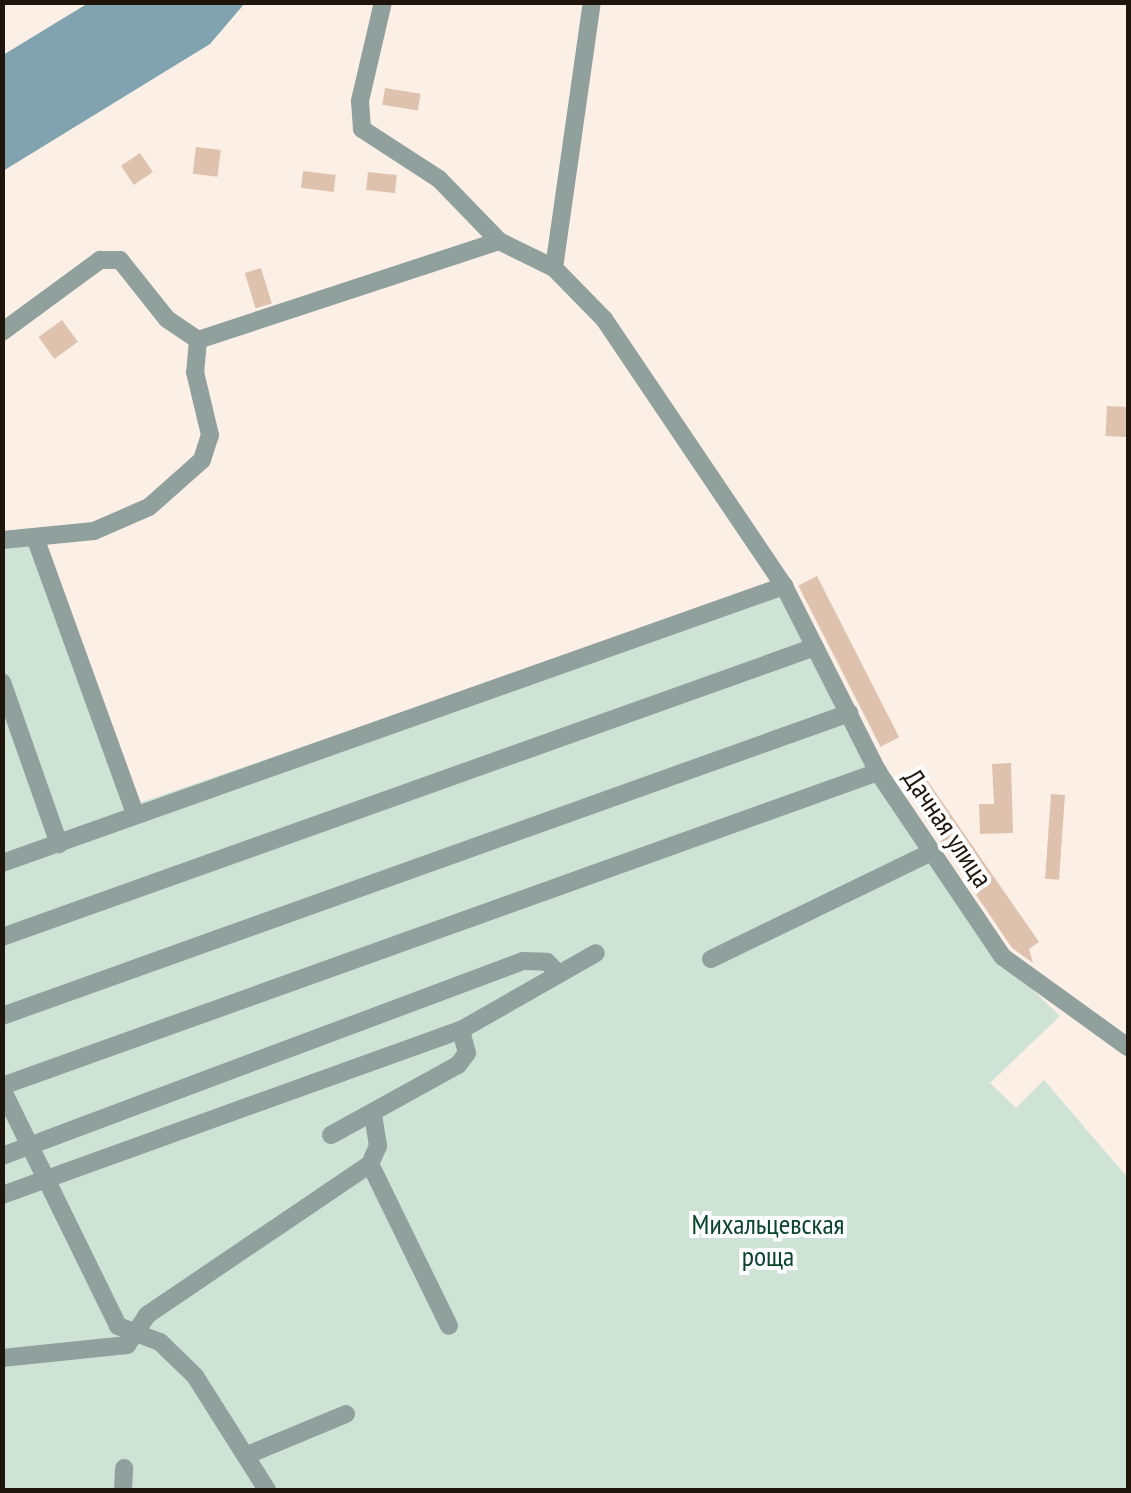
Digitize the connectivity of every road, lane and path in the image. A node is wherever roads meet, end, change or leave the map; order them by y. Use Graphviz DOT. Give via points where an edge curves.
graph roads {
  1 [pos="384,2"];
  2 [pos="592,2"];
  3 [pos="499,241"];
  4 [pos="554,268"];
  5 [pos="2,332"];
  6 [pos="198,340"];
  7 [pos="2,520"];
  8 [pos="9,538"];
  9 [pos="36,540"];
  10 [pos="784,586"];
  11 [pos="815,647"];
  12 [pos="2,682"];
  13 [pos="849,713"];
  14 [pos="878,772"];
  15 [pos="134,810"];
  16 [pos="58,844"];
  17 [pos="929,853"];
  18 [pos="2,863"];
  19 [pos="2,937"];
  20 [pos="596,953"];
  21 [pos="712,959"];
  22 [pos="560,974"];
  23 [pos="2,1016"];
  24 [pos="461,1030"];
  25 [pos="1128,1047"];
  26 [pos="2,1088"];
  27 [pos="373,1115"];
  28 [pos="332,1135"];
  29 [pos="30,1142"];
  30 [pos="2,1156"];
  31 [pos="370,1164"];
  32 [pos="48,1174"];
  33 [pos="2,1195"];
  34 [pos="449,1326"];
  35 [pos="140,1334"];
  36 [pos="2,1358"];
  37 [pos="346,1414"];
  38 [pos="250,1454"];
  39 [pos="124,1468"];
  40 [pos="123,1490"];
  41 [pos="268,1490"];
  1 -- 3 [label="street, Дачная улица" via="360,102 362,129 439,180"];
  2 -- 4 [label="street"];
  3 -- 4 [label="street, Дачная улица"];
  3 -- 6 [label="street"];
  4 -- 10 [label="street, Дачная улица" via="604,319"];
  5 -- 6 [label="street" via="113,258 167,319"];
  6 -- 9 [label="street" via="195,372 210,435 202,460 149,507 94,532"];
  7 -- 8 [label="street"];
  8 -- 9 [label="street"];
  9 -- 15 [label="street"];
  10 -- 11 [label="street, Дачная улица"];
  10 -- 15 [label="street"];
  11 -- 13 [label="street, Дачная улица"];
  11 -- 19 [label="street"];
  12 -- 16 [label="street"];
  13 -- 14 [label="street, Дачная улица"];
  13 -- 23 [label="street"];
  14 -- 17 [label="street, Дачная улица"];
  14 -- 26 [label="street"];
  15 -- 16 [label="street"];
  16 -- 18 [label="street"];
  17 -- 21 [label="street"];
  17 -- 25 [label="street, Дачная улица" via="1003,957"];
  20 -- 22 [label="street"];
  22 -- 24 [label="street"];
  22 -- 29 [label="street" via="547,962 523,961"];
  24 -- 27 [label="street" via="462,1061"];
  24 -- 32 [label="street"];
  26 -- 29 [label="street"];
  27 -- 28 [label="street"];
  27 -- 31 [label="street" via="378,1146"];
  29 -- 30 [label="street"];
  29 -- 32 [label="street"];
  31 -- 34 [label="street"];
  31 -- 35 [label="street" via="148,1315"];
  32 -- 33 [label="street"];
  32 -- 35 [label="street" via="112,1314"];
  35 -- 36 [label="street" via="84,1354"];
  35 -- 38 [label="street" via="195,1376"];
  37 -- 38 [label="street"];
  38 -- 41 [label="street"];
  39 -- 40 [label="street"];
}
